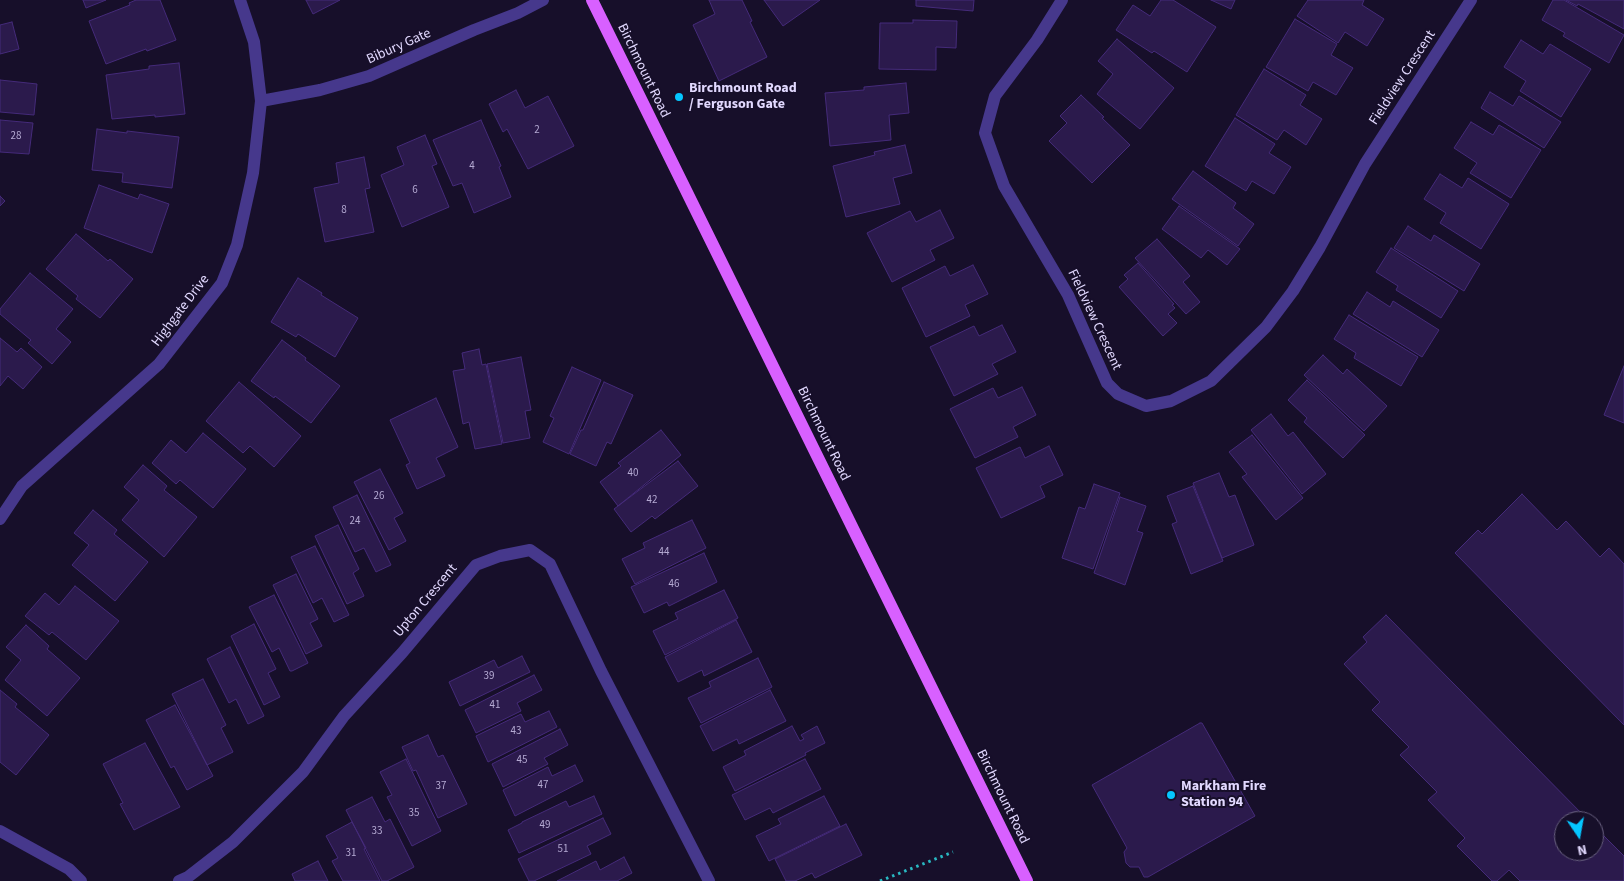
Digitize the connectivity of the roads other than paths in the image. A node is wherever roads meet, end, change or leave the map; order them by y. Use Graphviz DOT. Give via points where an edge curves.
graph roads {
  1 [pos="240,0"];
  2 [pos="543,0"];
  3 [pos="592,0"];
  4 [pos="1062,0"];
  5 [pos="1471,0"];
  6 [pos="261,101"];
  7 [pos="0,519"];
  8 [pos="0,831"];
  9 [pos="81,881"];
  10 [pos="179,881"];
  11 [pos="709,881"];
  12 [pos="1027,881"];
  1 -- 6 [label="street, Highgate Drive" via="254,42"];
  2 -- 6 [label="street, Bibury Gate" via="369,76 320,90"];
  3 -- 12 [label="main road, Birchmount Road"];
  4 -- 5 [label="street, Fieldview Crescent" via="995,96 985,133 1004,186 1068,295 1107,383 1118,394 1146,406 1171,401 1211,381 1266,327 1293,291 1365,164"];
  6 -- 7 [label="street, Highgate Drive" via="253,173 237,245 222,283 160,364 22,486"];
  8 -- 9 [label="street" via="69,869"];
  10 -- 11 [label="street, Upton Crescent" via="233,842 303,772 344,716 476,565 530,550 550,564"];
}
